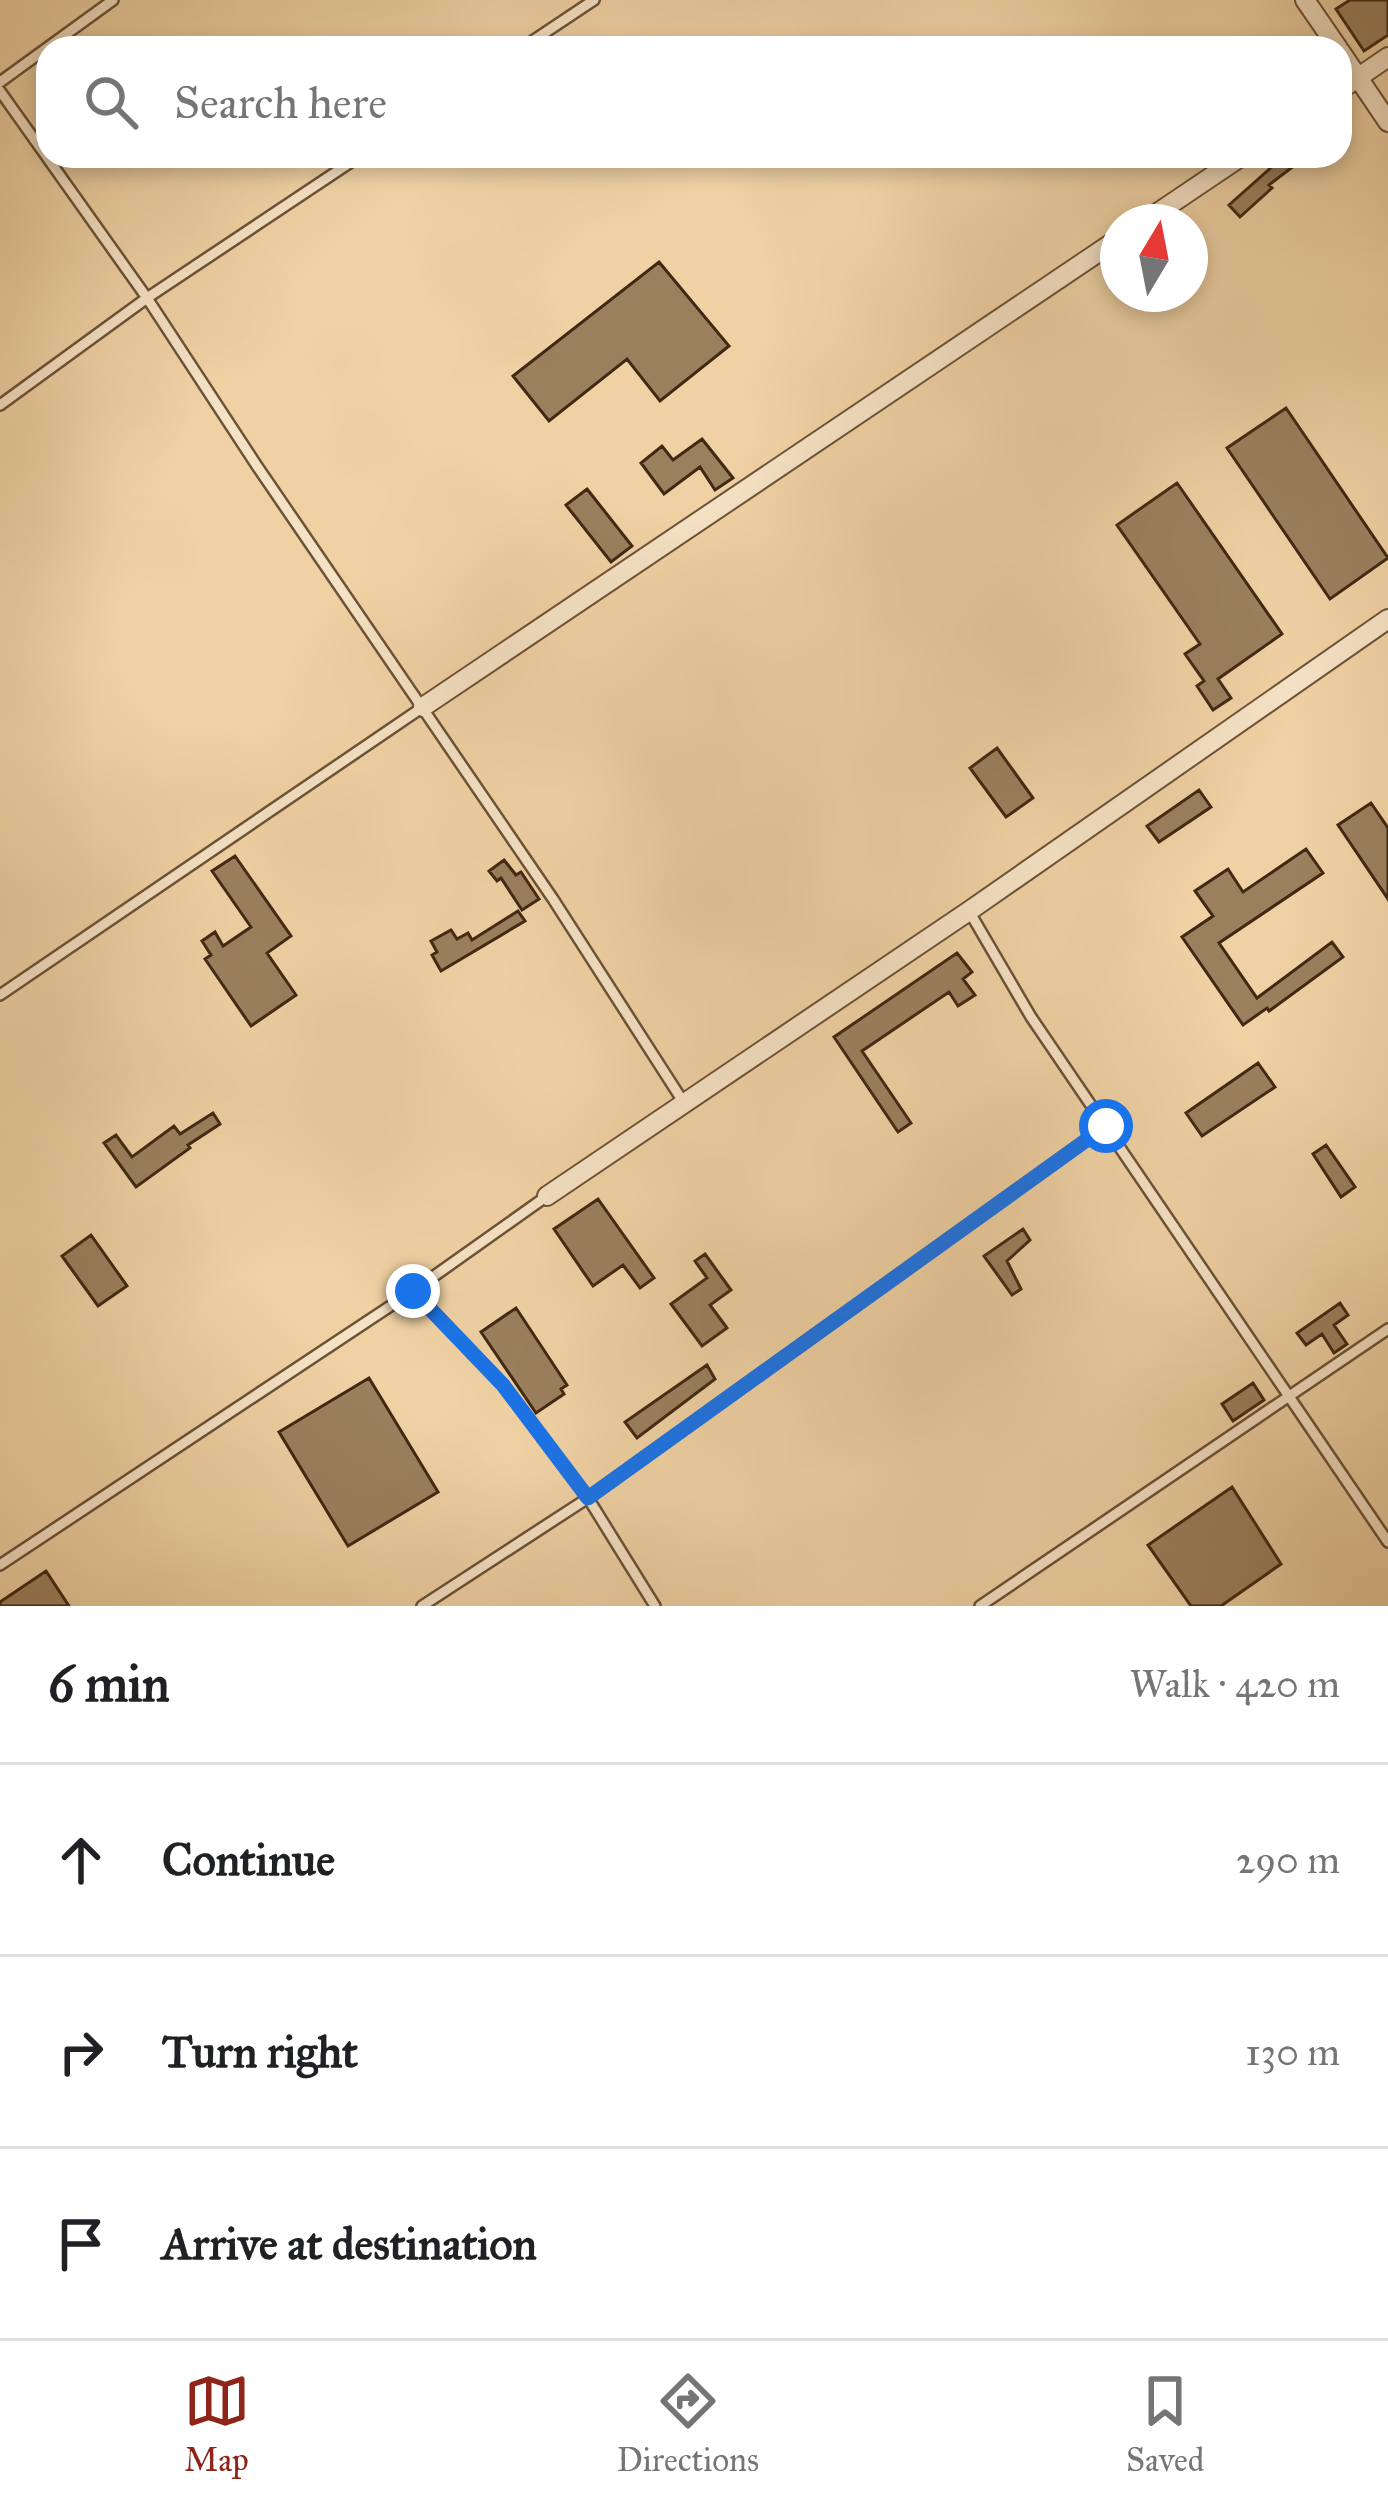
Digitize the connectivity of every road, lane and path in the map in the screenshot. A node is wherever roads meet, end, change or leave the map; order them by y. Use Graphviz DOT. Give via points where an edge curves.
graph roads {
  1 [pos="113,0"];
  2 [pos="594,0"];
  3 [pos="1305,0"];
  4 [pos="66,36"];
  5 [pos="540,36"];
  6 [pos="1329,36"];
  7 [pos="1388,57"];
  8 [pos="36,59"];
  9 [pos="1352,69"];
  10 [pos="1358,78"];
  11 [pos="1352,82"];
  12 [pos="0,86"];
  13 [pos="1388,122"];
  14 [pos="36,138"];
  15 [pos="57,168"];
  16 [pos="342,168"];
  17 [pos="1224,168"];
  18 [pos="1171,204"];
  19 [pos="1100,251"];
  20 [pos="147,298"];
  21 [pos="0,406"];
  22 [pos="1388,619"];
  23 [pos="423,707"];
  24 [pos="970,911"];
  25 [pos="0,995"];
  26 [pos="684,1103"];
  27 [pos="1106,1126"];
  28 [pos="548,1196"];
  29 [pos="413,1291"];
  30 [pos="1388,1329"];
  31 [pos="1290,1394"];
  32 [pos="588,1498"];
  33 [pos="1388,1542"];
  34 [pos="0,1565"];
  35 [pos="422,1606"];
  36 [pos="655,1606"];
  37 [pos="980,1606"];
  1 -- 4 [label="lane"];
  2 -- 5 [label="lane"];
  3 -- 6 [label="street"];
  7 -- 10 [label="street"];
  8 -- 12 [label="lane"];
  9 -- 10 [label="street"];
  10 -- 11 [label="street"];
  10 -- 13 [label="street"];
  12 -- 14 [label="lane"];
  15 -- 20 [label="lane"];
  16 -- 20 [label="lane"];
  17 -- 18 [label="street"];
  19 -- 23 [label="street"];
  20 -- 21 [label="lane"];
  20 -- 23 [label="lane"];
  22 -- 24 [label="street"];
  23 -- 25 [label="lane"];
  23 -- 26 [label="lane"];
  24 -- 26 [label="street"];
  24 -- 27 [label="lane"];
  26 -- 28 [label="street"];
  27 -- 31 [label="lane"];
  27 -- 32 [label="lane"];
  28 -- 29 [label="lane"];
  29 -- 32 [label="lane" via="503,1385"];
  29 -- 34 [label="lane"];
  30 -- 31 [label="lane"];
  31 -- 33 [label="lane"];
  31 -- 37 [label="lane"];
  32 -- 35 [label="lane"];
  32 -- 36 [label="lane"];
}
